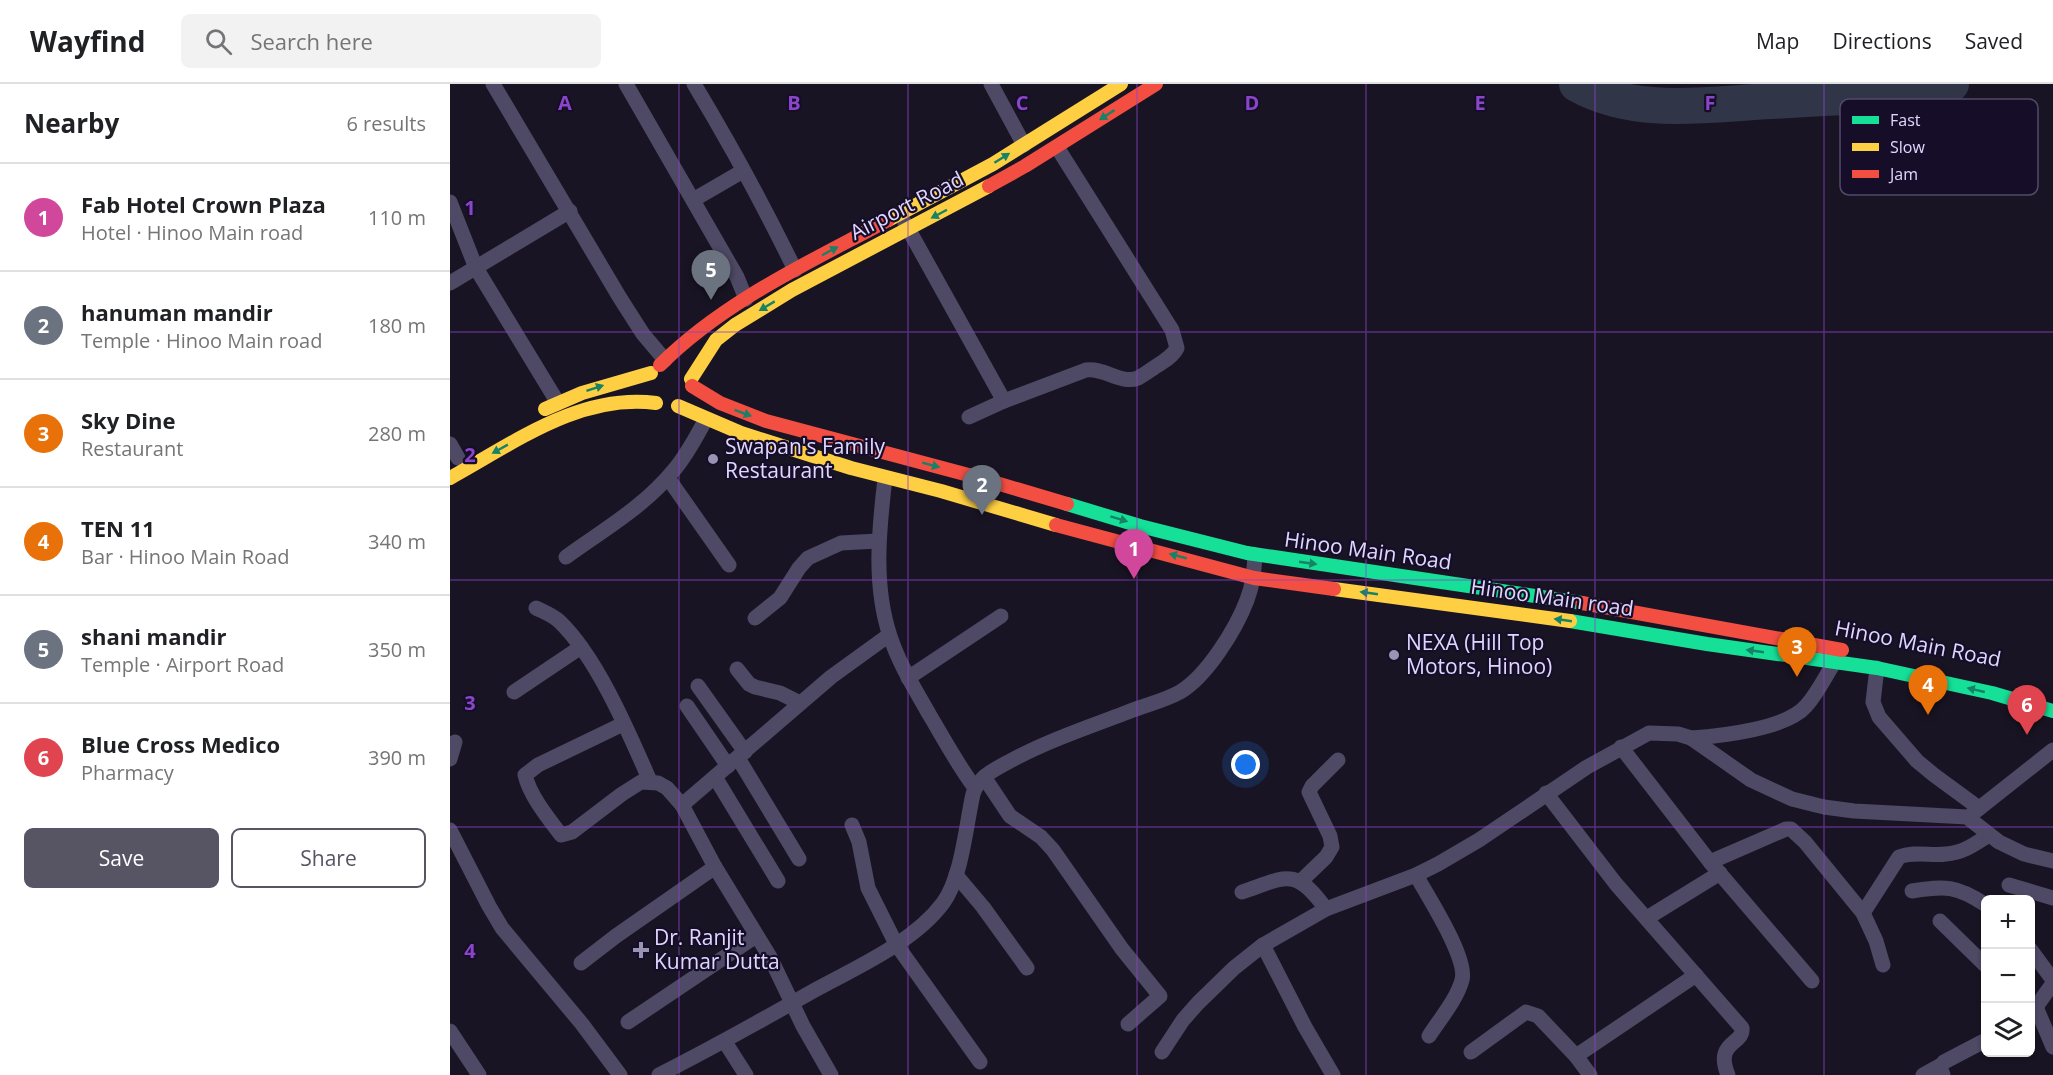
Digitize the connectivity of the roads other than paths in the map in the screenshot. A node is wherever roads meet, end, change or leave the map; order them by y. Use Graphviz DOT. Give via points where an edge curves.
graph roads {
  1 [pos="493,84"];
  2 [pos="626,84"];
  3 [pos="694,84"];
  4 [pos="991,84"];
  5 [pos="1120,84"];
  6 [pos="1156,84"];
  7 [pos="1024,145"];
  8 [pos="1057,147"];
  9 [pos="743,171"];
  10 [pos="693,200"];
  11 [pos="450,202"];
  12 [pos="570,211"];
  13 [pos="900,213"];
  14 [pos="908,230"];
  15 [pos="476,268"];
  16 [pos="795,270"];
  17 [pos="450,283"];
  18 [pos="746,299"];
  19 [pos="674,371"];
  20 [pos="1004,401"];
  21 [pos="558,403"];
  22 [pos="656,403"];
  23 [pos="678,406"];
  24 [pos="533,416"];
  25 [pos="969,417"];
  26 [pos="706,420"];
  27 [pos="450,444"];
  28 [pos="458,458"];
  29 [pos="668,477"];
  30 [pos="450,478"];
  31 [pos="885,478"];
  32 [pos="878,541"];
  33 [pos="1255,555"];
  34 [pos="566,557"];
  35 [pos="729,565"];
  36 [pos="1254,578"];
  37 [pos="536,608"];
  38 [pos="1001,616"];
  39 [pos="755,618"];
  40 [pos="890,635"];
  41 [pos="580,647"];
  42 [pos="1914,662"];
  43 [pos="1834,663"];
  44 [pos="1877,668"];
  45 [pos="737,669"];
  46 [pos="908,678"];
  47 [pos="698,686"];
  48 [pos="514,692"];
  49 [pos="800,703"];
  50 [pos="687,706"];
  51 [pos="2053,711"];
  52 [pos="623,724"];
  53 [pos="1691,738"];
  54 [pos="456,742"];
  55 [pos="1621,747"];
  56 [pos="2053,750"];
  57 [pos="450,759"];
  58 [pos="737,759"];
  59 [pos="1338,760"];
  60 [pos="715,777"];
  61 [pos="650,781"];
  62 [pos="979,783"];
  63 [pos="1546,793"];
  64 [pos="682,806"];
  65 [pos="1973,813"];
  66 [pos="852,825"];
  67 [pos="450,830"];
  68 [pos="1989,835"];
  69 [pos="799,859"];
  70 [pos="2053,861"];
  71 [pos="715,867"];
  72 [pos="1715,868"];
  73 [pos="956,875"];
  74 [pos="1416,875"];
  75 [pos="778,881"];
  76 [pos="1301,881"];
  77 [pos="2009,885"];
  78 [pos="1912,891"];
  79 [pos="1242,892"];
  80 [pos="2053,898"];
  81 [pos="1981,902"];
  82 [pos="1326,909"];
  83 [pos="1863,913"];
  84 [pos="1647,918"];
  85 [pos="1940,921"];
  86 [pos="756,936"];
  87 [pos="896,944"];
  88 [pos="1263,945"];
  89 [pos="2035,955"];
  90 [pos="1981,961"];
  91 [pos="581,963"];
  92 [pos="1883,965"];
  93 [pos="1027,968"];
  94 [pos="1696,975"];
  95 [pos="1812,981"];
  96 [pos="2053,981"];
  97 [pos="791,1003"];
  98 [pos="2035,1007"];
  99 [pos="2035,1014"];
  100 [pos="628,1022"];
  101 [pos="1128,1024"];
  102 [pos="450,1031"];
  103 [pos="1429,1036"];
  104 [pos="725,1042"];
  105 [pos="1981,1042"];
  106 [pos="2053,1047"];
  107 [pos="1162,1052"];
  108 [pos="1471,1052"];
  109 [pos="1576,1056"];
  110 [pos="980,1062"];
  111 [pos="1942,1070"];
  112 [pos="479,1075"];
  113 [pos="620,1075"];
  114 [pos="659,1075"];
  115 [pos="746,1075"];
  116 [pos="831,1075"];
  117 [pos="1333,1075"];
  118 [pos="1590,1075"];
  119 [pos="1728,1075"];
  120 [pos="1923,1075"];
  1 -- 12 [label="street"];
  2 -- 10 [label="street"];
  3 -- 9 [label="street"];
  4 -- 7 [label="street"];
  5 -- 7 [label="main road, Airport Road"];
  6 -- 8 [label="main road, Airport Road, one-way"];
  13 -- 7 [label="main road, Airport Road, one-way"];
  8 -- 14 [label="main road, Airport Road, one-way"];
  8 -- 20 [label="street" via="1172,330 1177,348 1168,359 1137,378 1129,380 1095,368"];
  9 -- 10 [label="street"];
  9 -- 16 [label="street"];
  10 -- 18 [label="street"];
  11 -- 15 [label="street"];
  12 -- 15 [label="street"];
  12 -- 19 [label="street" via="643,334"];
  13 -- 14 [label="street"];
  16 -- 13 [label="main road, Airport Road, one-way"];
  14 -- 19 [label="main road, Airport Road, one-way" via="735,324"];
  14 -- 20 [label="street"];
  15 -- 17 [label="street"];
  15 -- 21 [label="street"];
  16 -- 18 [label="main road, Airport Road"];
  18 -- 19 [label="main road, Airport Road" via="683,342"];
  21 -- 19 [label="main road, one-way" via="599,387"];
  19 -- 22 [label="main road" via="647,386"];
  19 -- 23 [label="main road" via="688,398"];
  19 -- 33 [label="main road, Hinoo Main Road, one-way" via="720,403 766,421"];
  20 -- 25 [label="street"];
  21 -- 24 [label="main road"];
  22 -- 23 [label="main road, Hinoo Main road" via="667,408"];
  22 -- 30 [label="main road, Hinoo Main road, one-way" via="613,402 568,414"];
  23 -- 26 [label="main road, Hinoo Main road"];
  26 -- 29 [label="street"];
  26 -- 31 [label="main road, Hinoo Main road"];
  27 -- 28 [label="street"];
  29 -- 34 [label="street" via="638,506"];
  29 -- 35 [label="street"];
  31 -- 32 [label="street"];
  36 -- 31 [label="main road, Hinoo Main road, one-way"];
  32 -- 39 [label="street" via="841,543 808,558 780,598"];
  32 -- 40 [label="street" via="880,582"];
  33 -- 36 [label="street"];
  33 -- 42 [label="main road, Hinoo Main Road, one-way" via="1598,605"];
  43 -- 36 [label="main road, Hinoo Main road, one-way" via="1562,620"];
  36 -- 62 [label="street" via="1230,632 1186,688 1064,736 1012,760"];
  37 -- 41 [label="street" via="560,622"];
  38 -- 46 [label="street"];
  40 -- 46 [label="street"];
  40 -- 49 [label="street"];
  41 -- 48 [label="street"];
  41 -- 52 [label="street"];
  43 -- 44 [label="main road, Hinoo Main road"];
  43 -- 53 [label="street" via="1806,707 1791,717 1746,731"];
  51 -- 44 [label="main road, Hinoo Main road, one-way" via="1992,693"];
  44 -- 65 [label="street" via="1873,702 1879,717"];
  45 -- 49 [label="street" via="749,684"];
  46 -- 62 [label="street" via="952,755"];
  47 -- 58 [label="street"];
  49 -- 58 [label="street"];
  50 -- 58 [label="street"];
  52 -- 61 [label="street"];
  52 -- 61 [label="street" via="538,765 525,776 528,783 561,835 572,832 622,794"];
  53 -- 55 [label="street" via="1649,733"];
  53 -- 65 [label="street" via="1751,780 1792,799 1854,811"];
  54 -- 57 [label="street"];
  55 -- 63 [label="street"];
  55 -- 72 [label="street"];
  56 -- 65 [label="street"];
  58 -- 60 [label="street"];
  58 -- 69 [label="street"];
  59 -- 76 [label="street" via="1309,792 1332,847"];
  60 -- 64 [label="street"];
  60 -- 75 [label="street"];
  61 -- 64 [label="street" via="667,788"];
  62 -- 73 [label="street"];
  62 -- 101 [label="street" via="1010,816 1053,850 1160,996"];
  63 -- 74 [label="street" via="1479,840"];
  63 -- 84 [label="street"];
  64 -- 71 [label="street"];
  65 -- 68 [label="street"];
  66 -- 87 [label="street" via="868,888"];
  67 -- 113 [label="street" via="502,927"];
  68 -- 70 [label="street" via="2024,854"];
  68 -- 83 [label="street" via="1959,852 1899,857"];
  71 -- 86 [label="street"];
  71 -- 91 [label="street"];
  72 -- 83 [label="street" via="1791,829"];
  72 -- 84 [label="street"];
  72 -- 95 [label="street"];
  73 -- 87 [label="street" via="943,903"];
  73 -- 93 [label="street"];
  74 -- 82 [label="street"];
  74 -- 103 [label="street" via="1451,938 1462,969 1455,994"];
  76 -- 79 [label="street" via="1283,878"];
  76 -- 82 [label="street"];
  77 -- 80 [label="street"];
  78 -- 81 [label="street" via="1950,887"];
  82 -- 88 [label="street"];
  83 -- 92 [label="street"];
  84 -- 94 [label="street"];
  85 -- 90 [label="street"];
  86 -- 97 [label="street"];
  86 -- 100 [label="street"];
  87 -- 97 [label="street"];
  87 -- 110 [label="street"];
  88 -- 107 [label="street" via="1198,1003"];
  88 -- 117 [label="street"];
  89 -- 96 [label="street"];
  94 -- 109 [label="street"];
  94 -- 119 [label="street" via="1743,1030 1725,1051"];
  96 -- 98 [label="street"];
  97 -- 104 [label="street"];
  97 -- 116 [label="street"];
  99 -- 106 [label="street"];
  102 -- 112 [label="street"];
  104 -- 114 [label="street"];
  104 -- 115 [label="street"];
  105 -- 111 [label="street" via="1951,1056"];
  108 -- 109 [label="street" via="1526,1012 1538,1016"];
  109 -- 118 [label="street"];
  111 -- 120 [label="street"];
}
